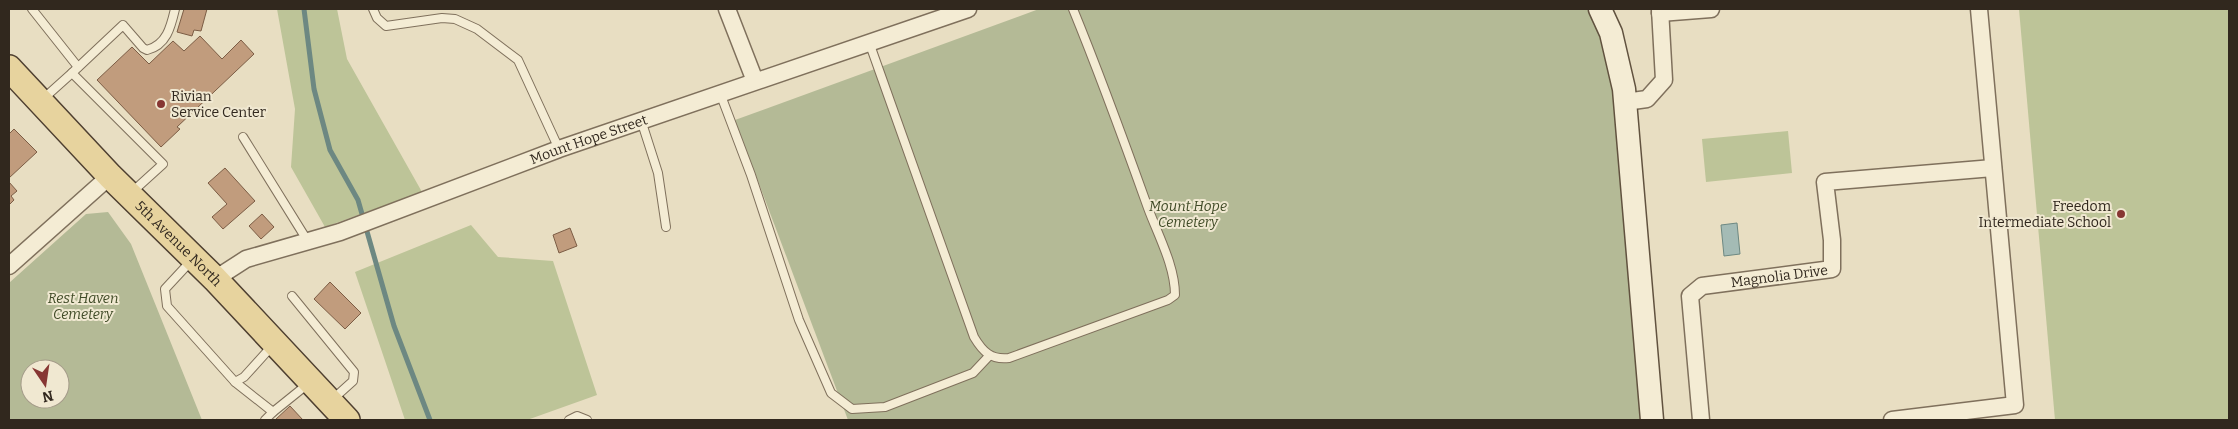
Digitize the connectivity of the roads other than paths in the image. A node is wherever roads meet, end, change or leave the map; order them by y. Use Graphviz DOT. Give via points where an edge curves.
graph roads {
  1 [pos="32,9"];
  2 [pos="175,9"];
  3 [pos="374,9"];
  4 [pos="728,9"];
  5 [pos="968,9"];
  6 [pos="1073,9"];
  7 [pos="1600,9"];
  8 [pos="1711,9"];
  9 [pos="1979,9"];
  10 [pos="1660,11"];
  11 [pos="869,42"];
  12 [pos="78,67"];
  13 [pos="9,68"];
  14 [pos="72,73"];
  15 [pos="754,81"];
  16 [pos="720,93"];
  17 [pos="41,102"];
  18 [pos="1626,102"];
  19 [pos="641,120"];
  20 [pos="243,137"];
  21 [pos="559,149"];
  22 [pos="1993,168"];
  23 [pos="110,176"];
  24 [pos="129,194"];
  25 [pos="666,227"];
  26 [pos="307,240"];
  27 [pos="194,258"];
  28 [pos="9,266"];
  29 [pos="215,279"];
  30 [pos="292,296"];
  31 [pos="274,343"];
  32 [pos="989,356"];
  33 [pos="235,382"];
  34 [pos="311,382"];
  35 [pos="329,402"];
  36 [pos="274,412"];
  37 [pos="265,420"];
  38 [pos="347,420"];
  39 [pos="569,420"];
  40 [pos="587,420"];
  41 [pos="1652,420"];
  42 [pos="1701,420"];
  43 [pos="1892,420"];
  1 -- 12 [label="lane"];
  2 -- 12 [label="lane" via="169,34 152,49 143,48 123,25"];
  3 -- 21 [label="lane" via="377,18 386,26 455,19 477,29 518,60"];
  4 -- 15 [label="street"];
  5 -- 11 [label="street, Mount Hope Street"];
  6 -- 32 [label="lane" via="1166,255 1175,295 1009,358"];
  7 -- 18 [label="street" via="1611,34"];
  8 -- 10 [label="street"];
  9 -- 22 [label="street"];
  10 -- 18 [label="street" via="1664,80 1647,100"];
  11 -- 15 [label="street, Mount Hope Street"];
  11 -- 32 [label="lane" via="974,337"];
  12 -- 14 [label="lane"];
  13 -- 17 [label="main road, 5th Avenue North"];
  14 -- 17 [label="lane"];
  14 -- 24 [label="lane" via="163,164"];
  15 -- 16 [label="street, Mount Hope Street"];
  16 -- 19 [label="street, Mount Hope Street"];
  16 -- 32 [label="lane" via="752,175 799,320 831,393 852,409 885,407 973,373"];
  17 -- 23 [label="main road, 5th Avenue North"];
  18 -- 41 [label="street"];
  19 -- 21 [label="street, Mount Hope Street"];
  19 -- 25 [label="lane" via="658,173"];
  20 -- 26 [label="lane"];
  21 -- 26 [label="street, Mount Hope Street" via="340,232"];
  22 -- 42 [label="street, Magnolia Drive" via="1825,182 1832,269 1702,286 1690,296"];
  22 -- 43 [label="street" via="2016,405"];
  23 -- 24 [label="main road, 5th Avenue North"];
  23 -- 28 [label="street"];
  24 -- 27 [label="main road, 5th Avenue North"];
  26 -- 29 [label="street, Mount Hope Street" via="246,259"];
  27 -- 29 [label="main road, 5th Avenue North"];
  27 -- 33 [label="lane" via="165,289 167,306"];
  29 -- 31 [label="main road, 5th Avenue North"];
  30 -- 35 [label="lane" via="354,372 353,381"];
  31 -- 33 [label="lane" via="244,377"];
  31 -- 34 [label="main road, 5th Avenue North"];
  33 -- 36 [label="lane"];
  34 -- 35 [label="main road, 5th Avenue North"];
  34 -- 36 [label="lane"];
  35 -- 38 [label="main road, 5th Avenue North"];
  36 -- 37 [label="lane"];
  39 -- 40 [label="lane" via="577,416"];
}
